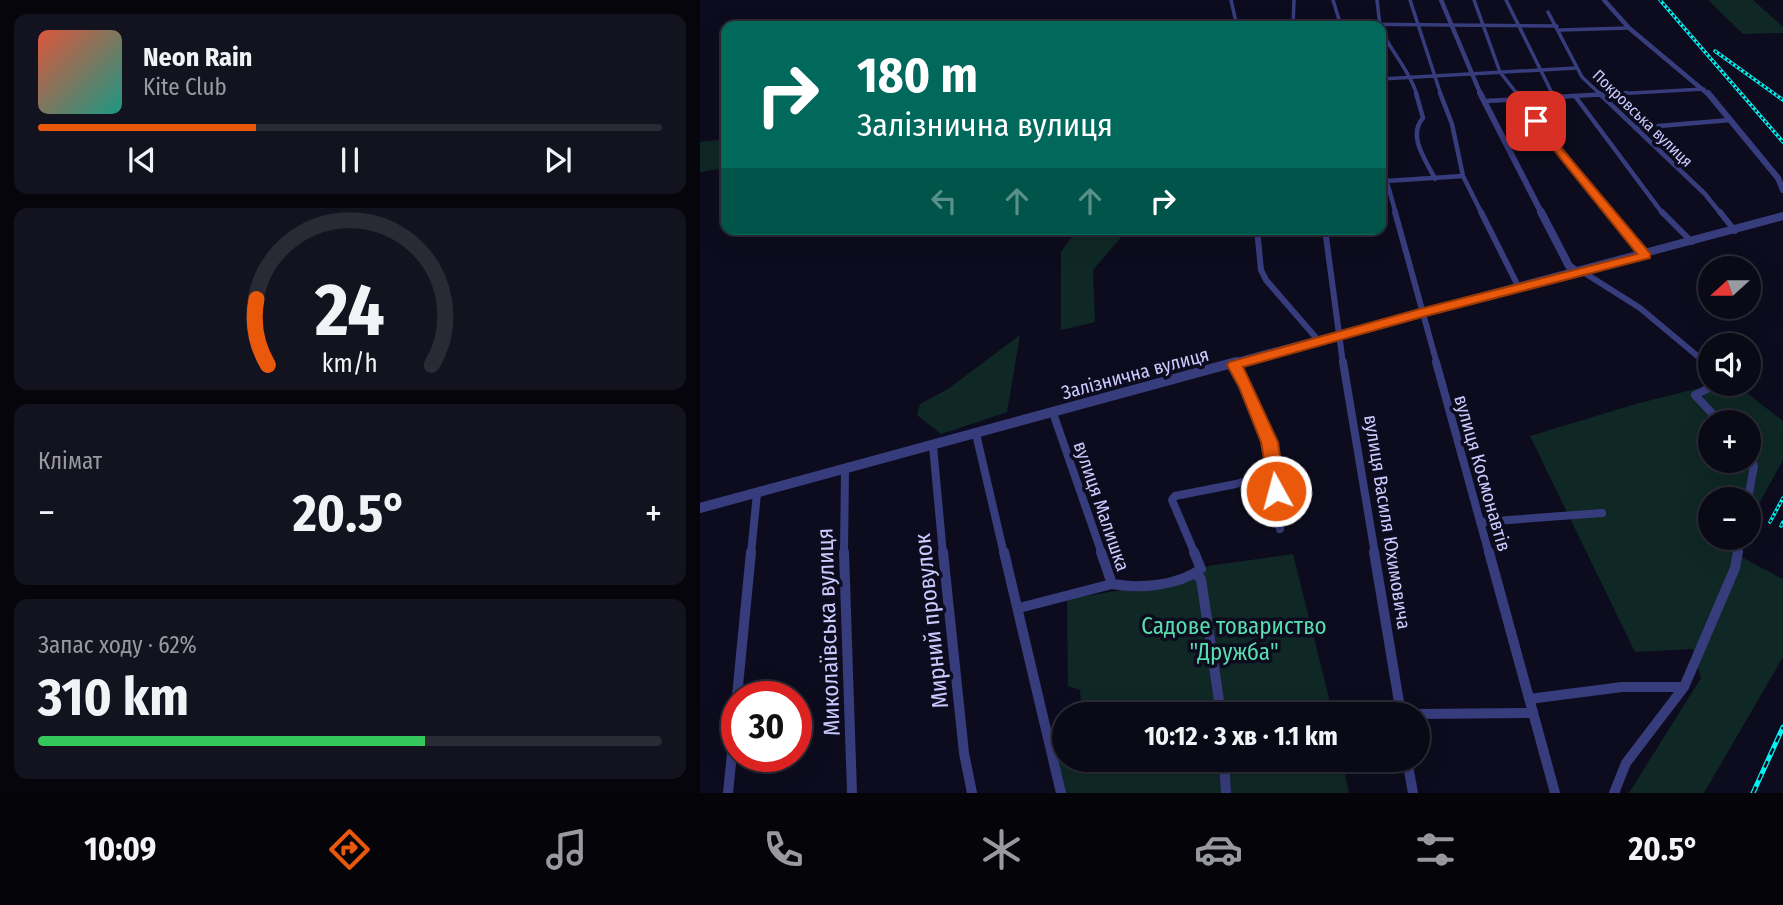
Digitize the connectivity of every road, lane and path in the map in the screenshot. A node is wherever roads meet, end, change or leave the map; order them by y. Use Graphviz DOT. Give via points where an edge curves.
graph roads {
  1 [pos="1231,0"];
  2 [pos="1294,0"];
  3 [pos="1333,0"];
  4 [pos="1377,0"];
  5 [pos="1410,0"];
  6 [pos="1441,0"];
  7 [pos="1474,0"];
  8 [pos="1506,0"];
  9 [pos="1604,0"];
  10 [pos="1548,12"];
  11 [pos="1236,21"];
  12 [pos="1293,21"];
  13 [pos="1339,21"];
  14 [pos="1379,21"];
  15 [pos="1417,24"];
  16 [pos="1448,24"];
  17 [pos="1482,25"];
  18 [pos="1386,26"];
  19 [pos="1519,26"];
  20 [pos="1559,28"];
  21 [pos="1629,28"];
  22 [pos="1386,40"];
  23 [pos="1576,68"];
  24 [pos="1541,70"];
  25 [pos="1500,72"];
  26 [pos="1470,74"];
  27 [pos="1433,76"];
  28 [pos="1410,77"];
  29 [pos="1386,79"];
  30 [pos="1704,89"];
  31 [pos="1600,95"];
  32 [pos="1575,96"];
  33 [pos="1554,97"];
  34 [pos="1519,100"];
  35 [pos="1486,101"];
  36 [pos="1730,120"];
  37 [pos="1635,128"];
  38 [pos="1463,176"];
  39 [pos="1435,178"];
  40 [pos="1386,181"];
  41 [pos="1783,190"];
  42 [pos="1782,217"];
  43 [pos="1735,231"];
  44 [pos="1258,235"];
  45 [pos="1326,235"];
  46 [pos="1693,243"];
  47 [pos="1645,255"];
  48 [pos="1580,272"];
  49 [pos="1519,288"];
  50 [pos="1421,313"];
  51 [pos="1339,335"];
  52 [pos="1318,340"];
  53 [pos="1698,358"];
  54 [pos="1234,365"];
  55 [pos="1698,394"];
  56 [pos="1709,410"];
  57 [pos="1053,414"];
  58 [pos="975,434"];
  59 [pos="933,446"];
  60 [pos="845,469"];
  61 [pos="1275,472"];
  62 [pos="757,493"];
  63 [pos="700,508"];
  64 [pos="1602,513"];
  65 [pos="1481,522"];
  66 [pos="1280,529"];
  67 [pos="1738,550"];
  68 [pos="1196,574"];
  69 [pos="1112,584"];
  70 [pos="1019,608"];
  71 [pos="738,681"];
  72 [pos="1684,687"];
  73 [pos="1529,699"];
  74 [pos="1219,702"];
  75 [pos="1399,702"];
  76 [pos="1532,713"];
  77 [pos="1430,714"];
  78 [pos="730,772"];
  79 [pos="1225,772"];
  80 [pos="1409,772"];
  81 [pos="728,793"];
  82 [pos="852,793"];
  83 [pos="972,793"];
  84 [pos="1061,793"];
  85 [pos="1226,793"];
  86 [pos="1413,793"];
  87 [pos="1555,793"];
  88 [pos="1614,793"];
  1 -- 11 [label="street"];
  2 -- 12 [label="street"];
  3 -- 13 [label="street"];
  4 -- 14 [label="street"];
  5 -- 15 [label="street"];
  6 -- 16 [label="street"];
  7 -- 17 [label="street"];
  8 -- 19 [label="street"];
  9 -- 21 [label="street"];
  10 -- 20 [label="street, Покровська вулиця"];
  15 -- 16 [label="street"];
  15 -- 18 [label="street"];
  15 -- 27 [label="street"];
  16 -- 17 [label="street"];
  16 -- 26 [label="street"];
  17 -- 19 [label="street"];
  17 -- 25 [label="street"];
  19 -- 20 [label="street"];
  19 -- 24 [label="street"];
  20 -- 21 [label="street"];
  20 -- 23 [label="street, Покровська вулиця"];
  21 -- 30 [label="street"];
  22 -- 28 [label="street"];
  23 -- 24 [label="street"];
  23 -- 31 [label="street, Покровська вулиця"];
  24 -- 25 [label="street"];
  24 -- 33 [label="street"];
  25 -- 26 [label="street"];
  25 -- 34 [label="street"];
  26 -- 27 [label="street"];
  26 -- 35 [label="street"];
  27 -- 28 [label="street"];
  27 -- 38 [label="street" via="1452,124"];
  28 -- 29 [label="street"];
  28 -- 39 [label="street" via="1423,112 1415,135"];
  30 -- 31 [label="street"];
  30 -- 36 [label="street"];
  31 -- 32 [label="street"];
  31 -- 37 [label="street, Покровська вулиця"];
  32 -- 33 [label="street"];
  32 -- 46 [label="street" via="1665,216"];
  33 -- 34 [label="street"];
  34 -- 35 [label="street"];
  34 -- 47 [label="street"];
  35 -- 48 [label="street" via="1569,266"];
  36 -- 37 [label="street"];
  36 -- 41 [label="street" via="1778,177"];
  37 -- 43 [label="street, Покровська вулиця" via="1705,194"];
  38 -- 39 [label="street"];
  38 -- 49 [label="street"];
  39 -- 40 [label="street"];
  40 -- 50 [label="street, вулиця Космонавтів"];
  42 -- 43 [label="street, Залізнична вулиця"];
  43 -- 46 [label="street, Залізнична вулиця"];
  44 -- 52 [label="street" via="1266,280"];
  45 -- 51 [label="street, вулиця Василя Юхимовича"];
  46 -- 47 [label="street, Залізнична вулиця"];
  47 -- 48 [label="street, Залізнична вулиця"];
  48 -- 49 [label="street, Залізнична вулиця"];
  48 -- 53 [label="street" via="1640,308"];
  49 -- 50 [label="street, Залізнична вулиця"];
  50 -- 51 [label="street, Залізнична вулиця"];
  50 -- 65 [label="street, вулиця Космонавтів"];
  51 -- 52 [label="street, Залізнична вулиця"];
  51 -- 75 [label="street, вулиця Василя Юхимовича"];
  52 -- 54 [label="street, Залізнична вулиця"];
  54 -- 57 [label="street, Залізнична вулиця"];
  54 -- 61 [label="street" via="1269,442"];
  55 -- 56 [label="street"];
  57 -- 58 [label="street, Залізнична вулиця"];
  57 -- 69 [label="street, вулиця Малишка"];
  58 -- 59 [label="street, Залізнична вулиця"];
  58 -- 70 [label="street"];
  59 -- 60 [label="street, Залізнична вулиця"];
  59 -- 83 [label="street, Мирний провулок"];
  60 -- 62 [label="street, Залізнична вулиця"];
  60 -- 82 [label="street, Миколаївська вулиця"];
  61 -- 66 [label="street"];
  61 -- 68 [label="street" via="1175,496 1172,500 1201,562 1202,569"];
  62 -- 63 [label="street, Залізнична вулиця"];
  62 -- 71 [label="street"];
  64 -- 65 [label="street"];
  65 -- 73 [label="street, вулиця Космонавтів"];
  67 -- 72 [label="street"];
  68 -- 69 [label="street, вулиця Малишка" via="1136,586"];
  68 -- 74 [label="street" via="1201,579"];
  69 -- 70 [label="street"];
  70 -- 84 [label="street"];
  72 -- 73 [label="street" via="1622,687"];
  72 -- 88 [label="street" via="1626,763"];
  73 -- 76 [label="street, вулиця Космонавтів"];
  76 -- 77 [label="street"];
  76 -- 87 [label="street, вулиця Космонавтів"];
  78 -- 81 [label="street"];
  79 -- 85 [label="street"];
  80 -- 86 [label="street"];
}
